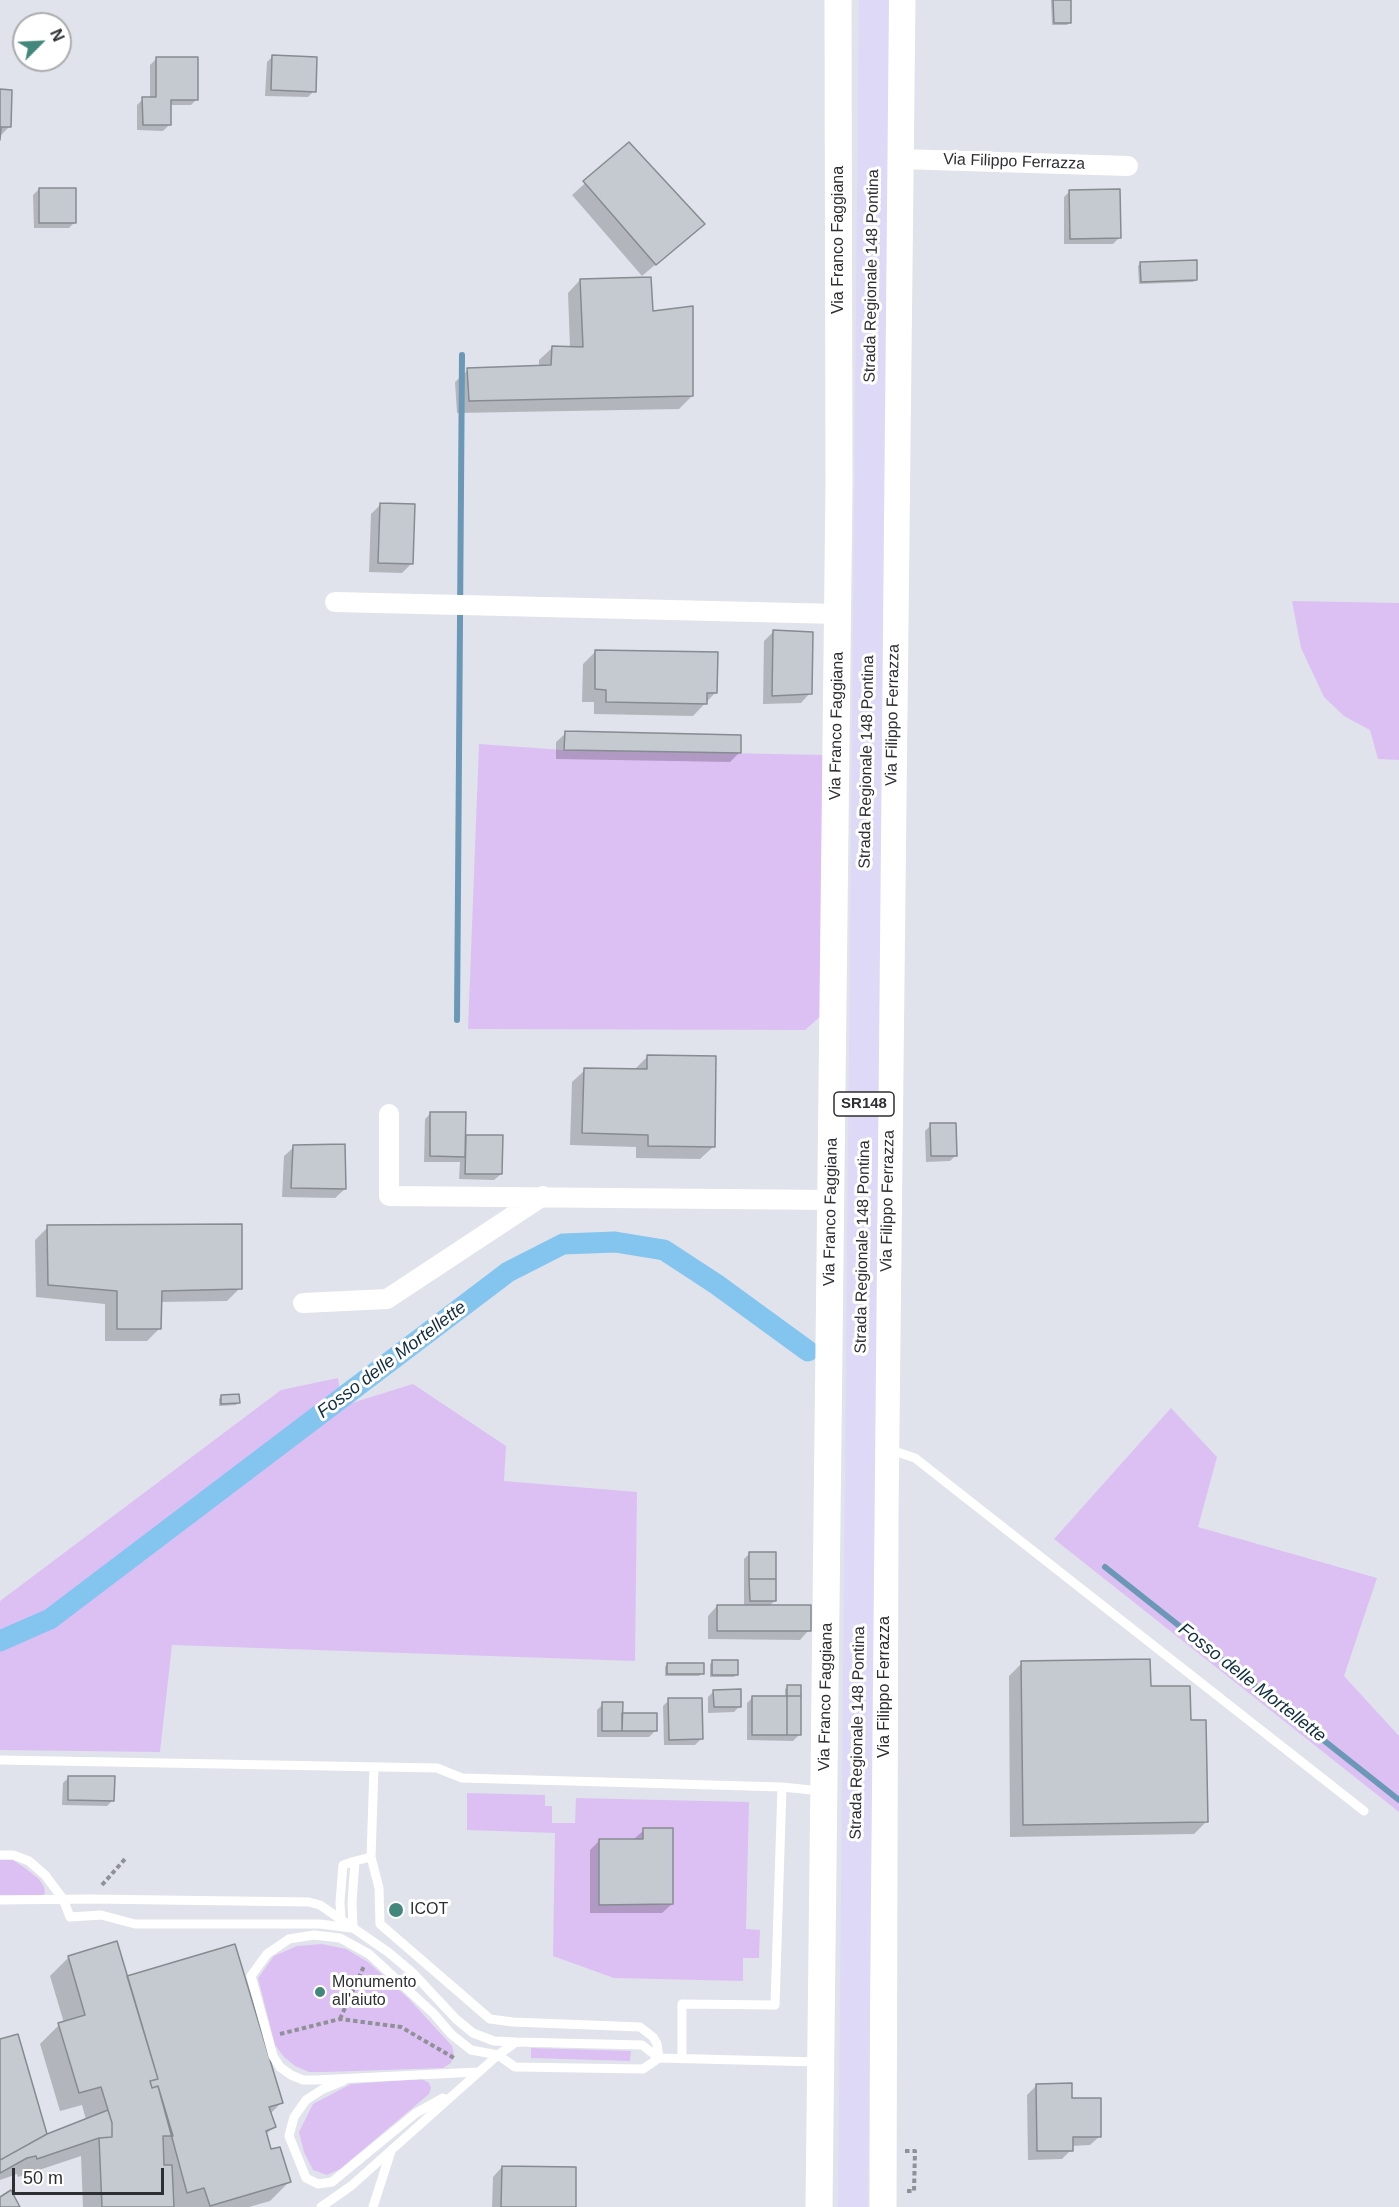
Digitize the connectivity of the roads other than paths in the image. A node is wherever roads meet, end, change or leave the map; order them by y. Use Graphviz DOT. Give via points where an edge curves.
graph roads {
  1 [pos="838,0"];
  2 [pos="874,0"];
  3 [pos="902,0"];
  4 [pos="900,159"];
  5 [pos="1128,166"];
  6 [pos="334,602"];
  7 [pos="838,614"];
  8 [pos="389,1114"];
  9 [pos="543,1196"];
  10 [pos="831,1200"];
  11 [pos="303,1303"];
  12 [pos="886,1448"];
  13 [pos="0,1760"];
  14 [pos="374,1767"];
  15 [pos="782,1787"];
  16 [pos="824,1791"];
  17 [pos="1364,1810"];
  18 [pos="0,1855"];
  19 [pos="371,1857"];
  20 [pos="355,1861"];
  21 [pos="63,1899"];
  22 [pos="0,1900"];
  23 [pos="341,1920"];
  24 [pos="353,1928"];
  25 [pos="516,2042"];
  26 [pos="498,2055"];
  27 [pos="659,2058"];
  28 [pos="682,2059"];
  29 [pos="821,2062"];
  30 [pos="478,2072"];
  31 [pos="350,2078"];
  32 [pos="458,2090"];
  33 [pos="391,2151"];
  34 [pos="321,2207"];
  35 [pos="373,2207"];
  36 [pos="819,2207"];
  37 [pos="853,2207"];
  38 [pos="883,2207"];
  1 -- 7 [label="street, Via Franco Faggiana"];
  2 -- 37 [label="main road, Strada Regionale 148 Pontina / SR148"];
  3 -- 4 [label="street, Via Filippo Ferrazza"];
  4 -- 5 [label="street, Via Filippo Ferrazza"];
  4 -- 12 [label="street, Via Filippo Ferrazza"];
  6 -- 7 [label="street"];
  7 -- 10 [label="street, Via Franco Faggiana"];
  8 -- 9 [label="street" via="389,1196"];
  9 -- 10 [label="street"];
  9 -- 11 [label="street" via="387,1299"];
  10 -- 16 [label="street, Via Franco Faggiana"];
  12 -- 17 [label="lane" via="915,1458"];
  12 -- 38 [label="street, Via Filippo Ferrazza"];
  13 -- 14 [label="lane"];
  14 -- 15 [label="lane" via="437,1768 462,1778"];
  14 -- 19 [label="lane"];
  15 -- 16 [label="lane"];
  15 -- 28 [label="lane" via="775,2005 682,2004"];
  16 -- 29 [label="street, Via Franco Faggiana"];
  18 -- 21 [label="lane" via="13,1855 29,1862"];
  19 -- 20 [label="lane"];
  19 -- 27 [label="lane" via="379,1888 380,1924 490,2019 640,2027 653,2037"];
  20 -- 23 [label="lane" via="343,1865"];
  20 -- 24 [label="lane"];
  21 -- 22 [label="lane"];
  21 -- 23 [label="lane" via="309,1902"];
  21 -- 24 [label="lane" via="70,1917 101,1915 135,1923 320,1924"];
  23 -- 24 [label="lane"];
  24 -- 25 [label="lane" via="413,1973 473,2033 494,2041"];
  25 -- 26 [label="lane"];
  25 -- 27 [label="lane" via="642,2045"];
  26 -- 27 [label="lane" via="516,2067 643,2069"];
  26 -- 30 [label="lane"];
  26 -- 31 [label="lane" via="471,2050 369,1954 340,1938 289,1938 267,1954 251,1976 273,2056 280,2067 303,2080"];
  27 -- 28 [label="lane"];
  28 -- 29 [label="lane"];
  29 -- 36 [label="street, Via Franco Faggiana"];
  30 -- 31 [label="lane"];
  30 -- 32 [label="lane"];
  31 -- 32 [label="lane" via="306,2100 294,2117 289,2136 306,2178 318,2184 332,2182 416,2113"];
  32 -- 33 [label="lane"];
  33 -- 34 [label="lane"];
  33 -- 35 [label="lane"];
}
